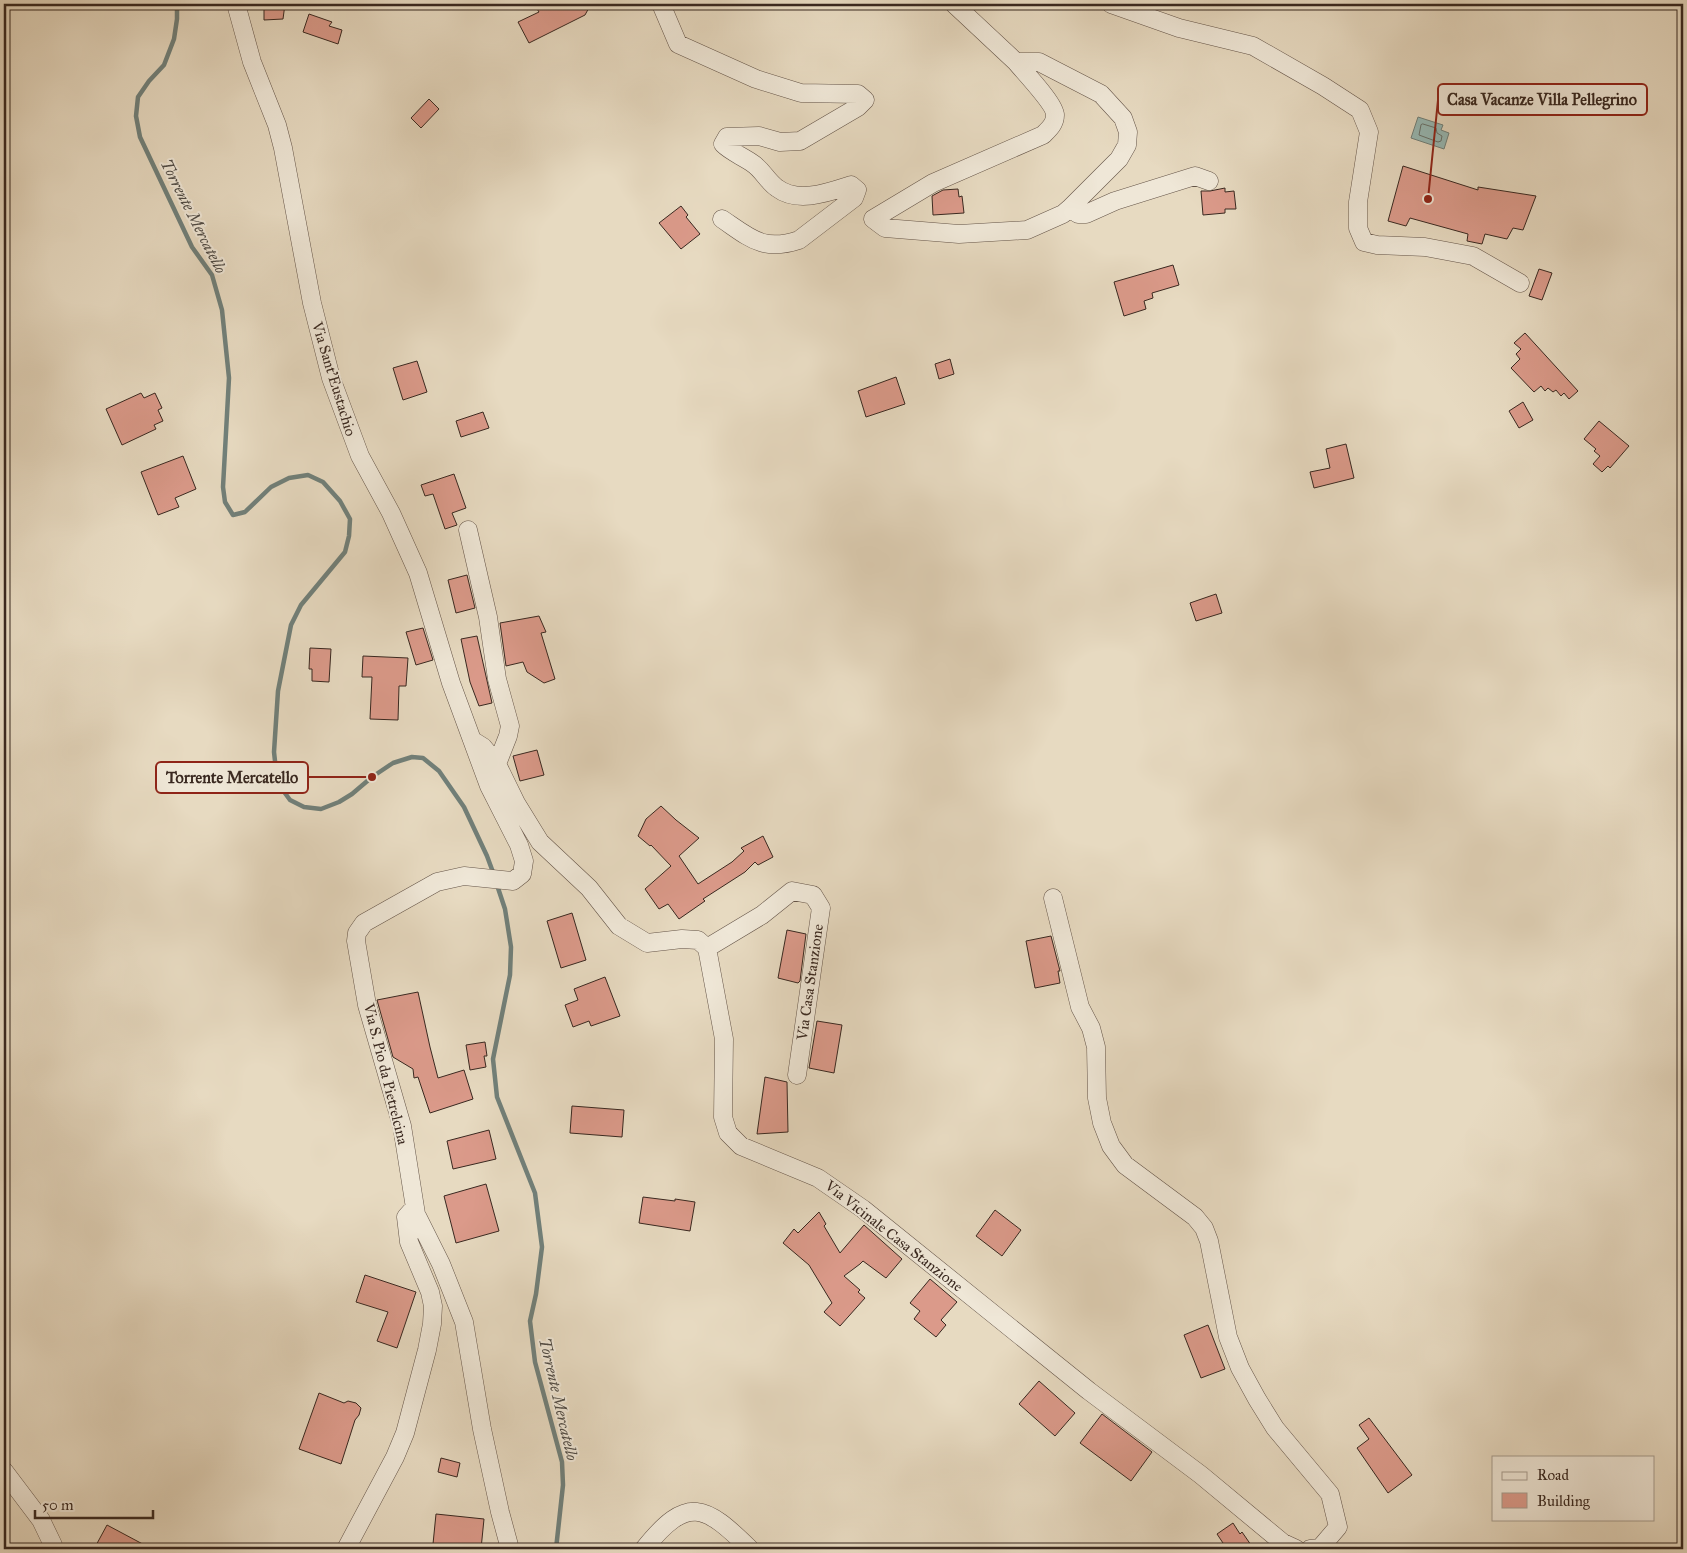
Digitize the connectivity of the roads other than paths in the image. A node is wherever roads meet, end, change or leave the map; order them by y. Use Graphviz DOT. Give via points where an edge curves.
graph roads {
  1 [pos="236,4"];
  2 [pos="661,4"];
  3 [pos="954,4"];
  4 [pos="1111,4"];
  5 [pos="1016,62"];
  6 [pos="1209,181"];
  7 [pos="1070,208"];
  8 [pos="722,219"];
  9 [pos="1520,283"];
  10 [pos="468,530"];
  11 [pos="472,741"];
  12 [pos="497,764"];
  13 [pos="1053,898"];
  14 [pos="707,948"];
  15 [pos="797,1076"];
  16 [pos="414,1208"];
  17 [pos="4,1471"];
  18 [pos="53,1549"];
  19 [pos="346,1549"];
  20 [pos="510,1549"];
  21 [pos="644,1549"];
  22 [pos="750,1549"];
  23 [pos="1296,1549"];
  24 [pos="1310,1549"];
  1 -- 11 [label="street, Via Sant'Eustachio" via="252,62 284,148 312,303 332,378 360,456 418,574"];
  2 -- 8 [label="street" via="678,44 756,79 801,93 858,94 865,100 800,141 780,142 750,136 727,137 723,144 753,163 777,188 789,194 807,196 852,185 857,190 854,198 791,243 769,245 755,241"];
  3 -- 5 [label="street"];
  4 -- 9 [label="street" via="1179,28 1253,46 1360,110 1369,132 1358,202 1358,228 1364,242 1426,247 1472,256"];
  5 -- 7 [label="street" via="1039,62 1102,94 1123,118 1128,132 1119,159"];
  5 -- 7 [label="street" via="1050,102 1055,114 1052,126 1043,135 933,183 873,219 885,228 958,234 1027,230"];
  6 -- 7 [label="street" via="1195,176 1115,201 1086,214 1078,214"];
  10 -- 12 [label="street" via="488,618 497,678 510,726"];
  11 -- 12 [label="street" via="483,747"];
  11 -- 16 [label="street, Via S. Pio da Pietrelcina" via="489,786 519,845 524,862 522,874 513,881 464,876 437,882 364,923 356,942 367,1005 402,1126"];
  12 -- 14 [label="street" via="540,842 589,888 619,926 647,943 698,940"];
  13 -- 24 [label="street" via="1080,1007 1096,1047 1097,1098 1111,1146 1126,1165 1195,1216 1204,1228 1228,1337 1240,1368 1275,1428 1330,1494 1338,1527 1320,1548"];
  14 -- 15 [label="street, Via Casa Stanzione" via="792,891 814,895 821,908"];
  14 -- 23 [label="street, Via Vicinale Casa Stanzione" via="724,1039 723,1117 728,1133 741,1146 818,1178 863,1209 1088,1391 1201,1475 1283,1543"];
  16 -- 19 [label="street, Via S. Pio da Pietrelcina" via="406,1217 406,1227 433,1306 427,1350 405,1433"];
  16 -- 20 [label="street" via="464,1322 482,1429"];
  17 -- 18 [label="street" via="41,1520"];
  21 -- 22 [label="street" via="675,1517 696,1512 715,1518"];
}
